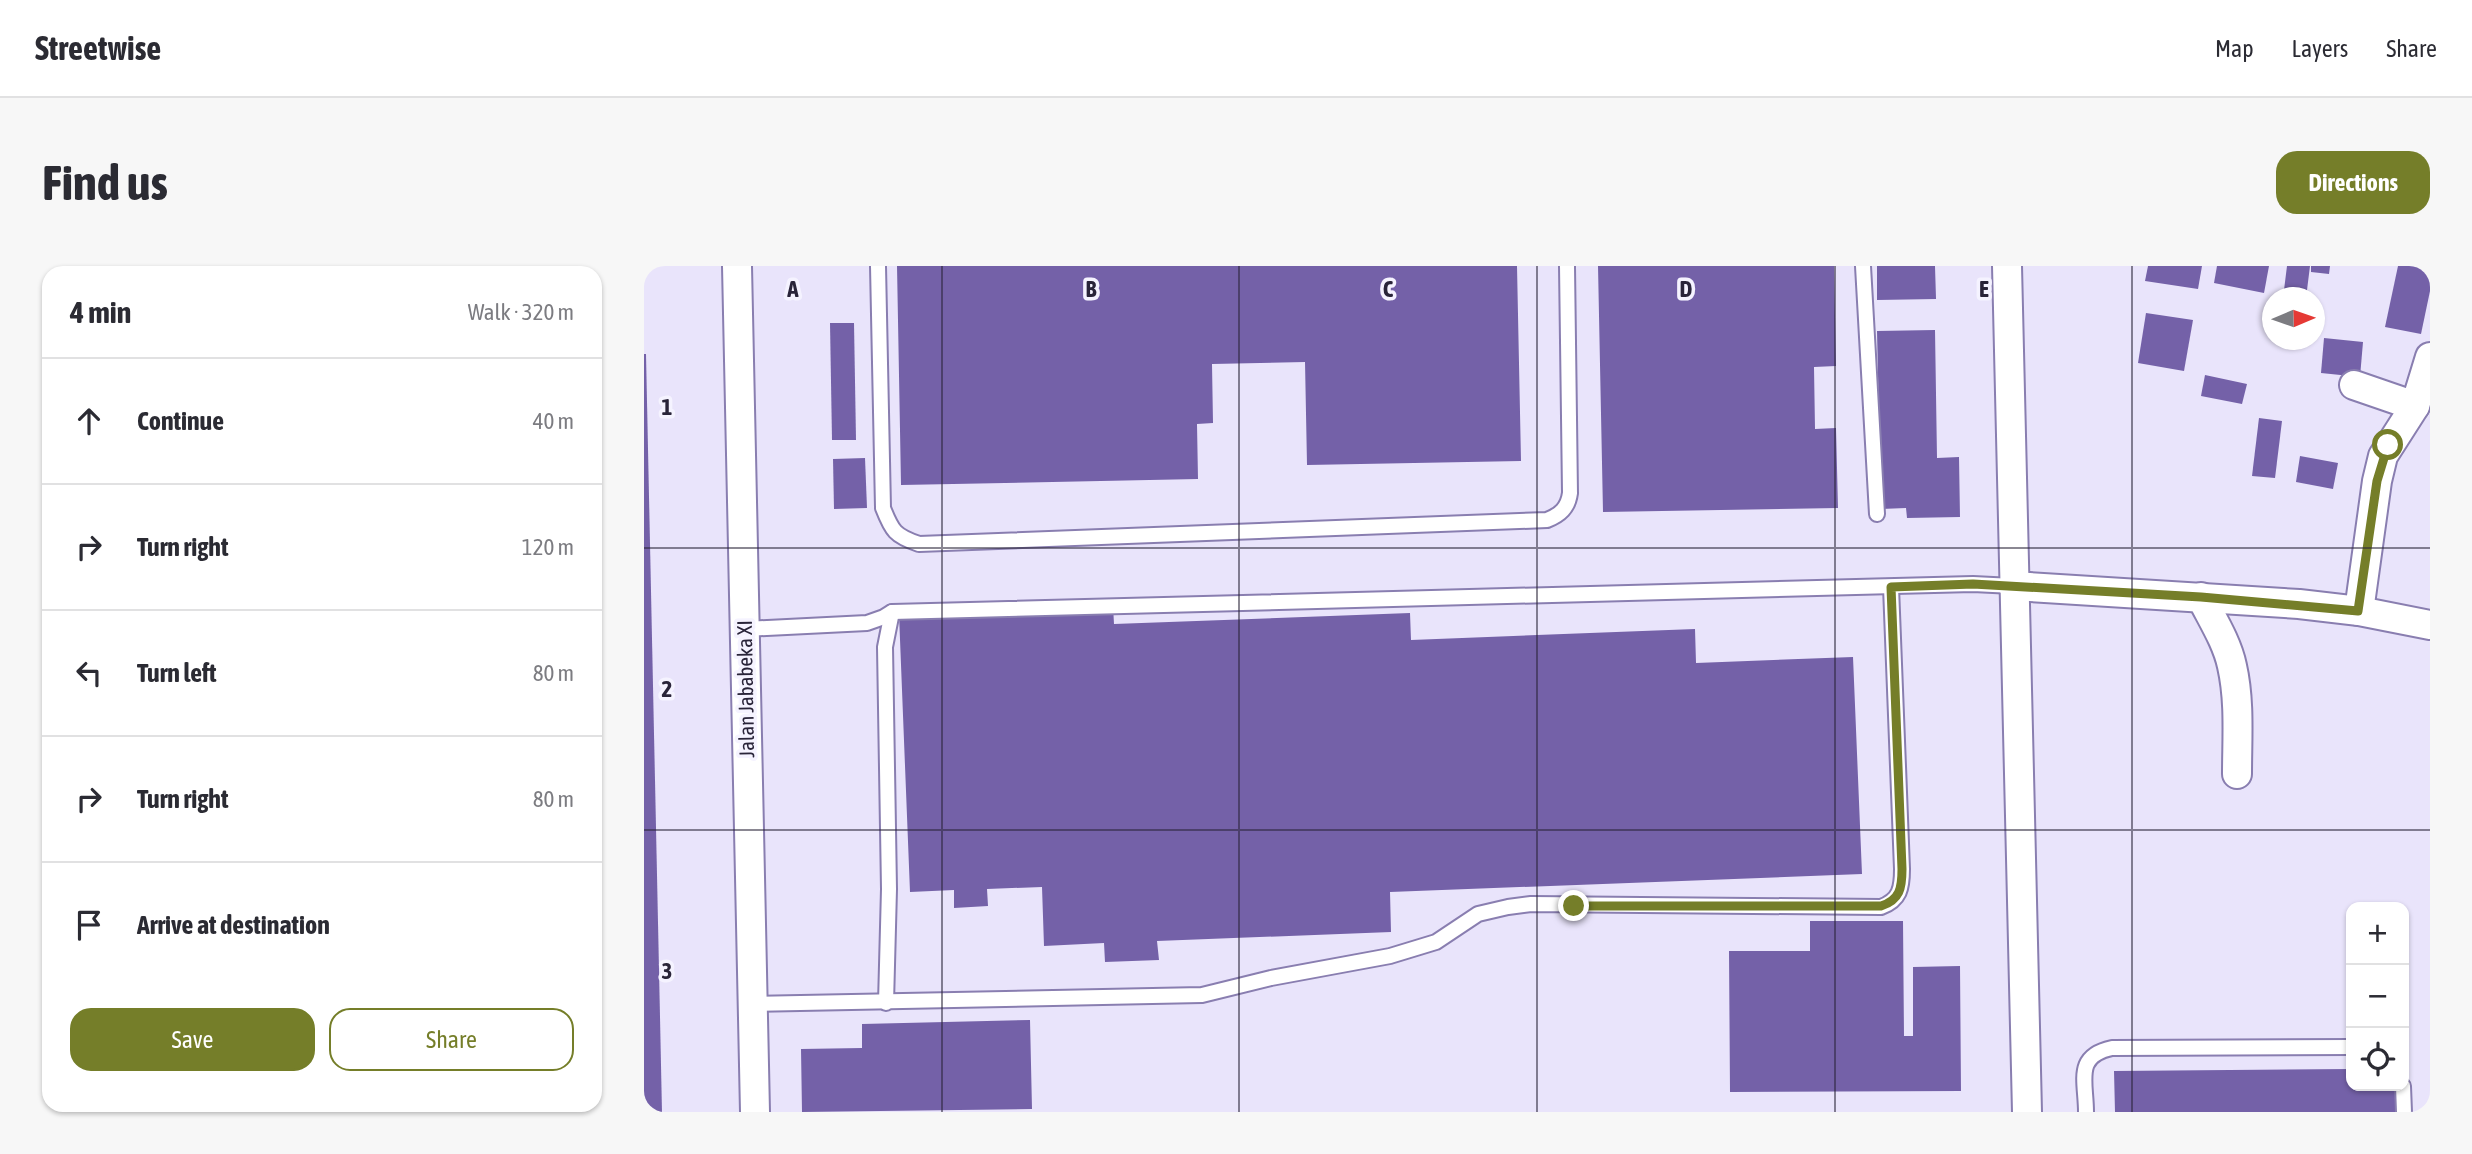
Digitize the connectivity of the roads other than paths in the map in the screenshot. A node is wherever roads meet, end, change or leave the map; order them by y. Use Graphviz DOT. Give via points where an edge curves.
graph roads {
  1 [pos="737,266"];
  2 [pos="878,266"];
  3 [pos="1567,266"];
  4 [pos="1863,266"];
  5 [pos="2007,266"];
  6 [pos="2430,356"];
  7 [pos="2354,384"];
  8 [pos="2415,406"];
  9 [pos="1877,514"];
  10 [pos="2013,586"];
  11 [pos="1891,587"];
  12 [pos="2201,597"];
  13 [pos="892,611"];
  14 [pos="2358,611"];
  15 [pos="2430,625"];
  16 [pos="745,629"];
  17 [pos="2238,774"];
  18 [pos="886,1003"];
  19 [pos="753,1004"];
  20 [pos="2346,1047"];
  21 [pos="2403,1091"];
  22 [pos="755,1112"];
  23 [pos="2027,1112"];
  24 [pos="2086,1112"];
  25 [pos="2404,1112"];
  1 -- 16 [label="street, Jalan Jababeka XI"];
  2 -- 3 [label="lane" via="883,508 891,528 903,539 919,544 1547,520 1569,502"];
  4 -- 9 [label="lane"];
  5 -- 10 [label="street"];
  6 -- 8 [label="street"];
  7 -- 8 [label="street"];
  8 -- 14 [label="street" via="2383,456"];
  10 -- 11 [label="lane"];
  10 -- 12 [label="street"];
  10 -- 23 [label="street"];
  11 -- 13 [label="lane"];
  11 -- 18 [label="lane" via="1902,869 1898,896 1892,903 1508,907 1478,914 1436,942 1390,956 1202,995"];
  12 -- 14 [label="street"];
  12 -- 17 [label="street" via="2232,665"];
  13 -- 16 [label="lane" via="867,623"];
  13 -- 18 [label="lane" via="885,648"];
  14 -- 15 [label="street"];
  16 -- 19 [label="street, Jalan Jababeka XI"];
  18 -- 19 [label="lane"];
  19 -- 22 [label="street, Jalan Jababeka XI"];
  20 -- 24 [label="lane" via="2102,1050 2085,1065"];
  21 -- 25 [label="lane"];
}
